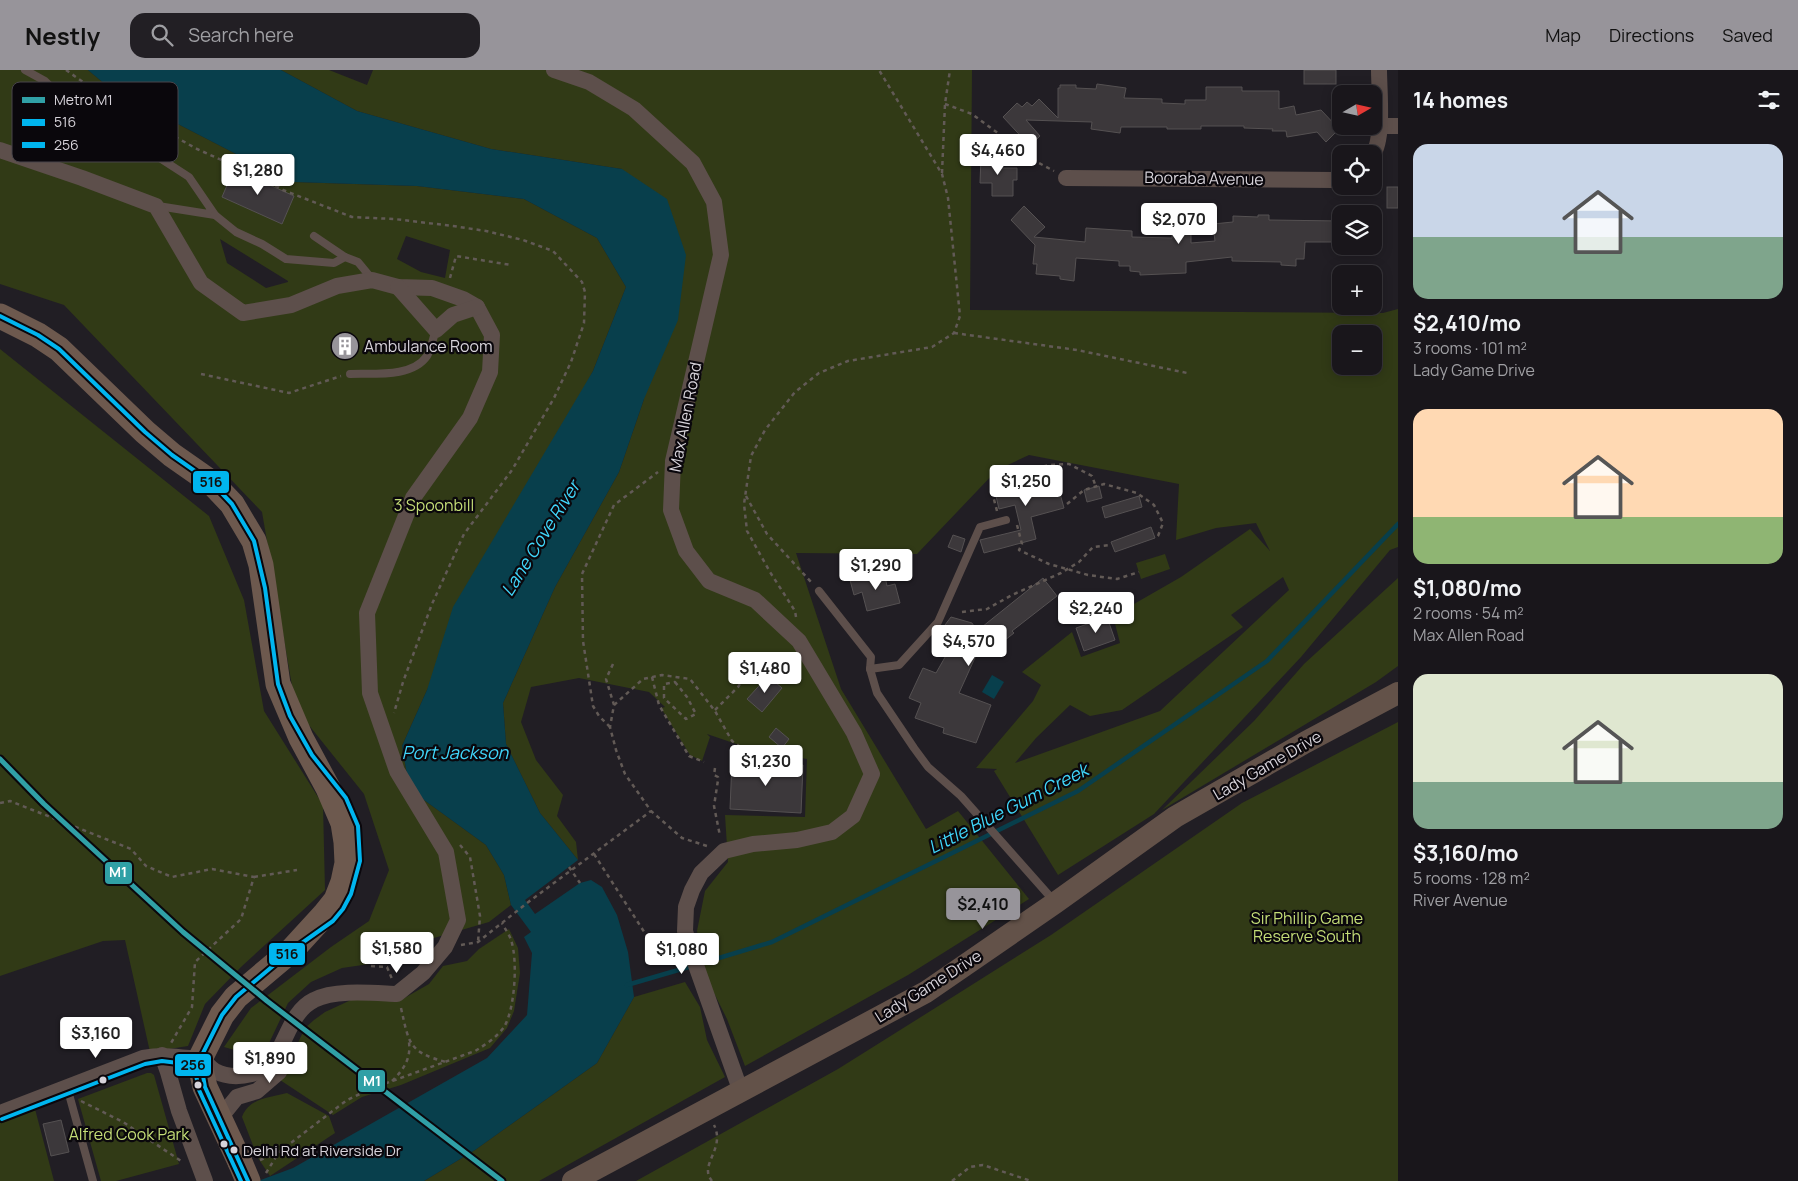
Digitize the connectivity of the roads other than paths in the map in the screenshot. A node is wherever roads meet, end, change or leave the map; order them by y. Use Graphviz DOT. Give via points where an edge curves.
graph roads {
  1 [pos="25,70"];
  2 [pos="554,70"];
  3 [pos="1379,70"];
  4 [pos="46,82"];
  5 [pos="1379,85"];
  6 [pos="1382,126"];
  7 [pos="1398,126"];
  8 [pos="0,150"];
  9 [pos="12,154"];
  10 [pos="33,162"];
  11 [pos="165,162"];
  12 [pos="1066,178"];
  13 [pos="1332,180"];
  14 [pos="156,206"];
  15 [pos="215,215"];
  16 [pos="314,236"];
  17 [pos="345,257"];
  18 [pos="372,280"];
  19 [pos="398,287"];
  20 [pos="477,307"];
  21 [pos="0,316"];
  22 [pos="436,330"];
  23 [pos="350,374"];
  24 [pos="1006,520"];
  25 [pos="819,591"];
  26 [pos="870,669"];
  27 [pos="1398,693"];
  28 [pos="1055,903"];
  29 [pos="346,993"];
  30 [pos="167,1055"];
  31 [pos="200,1059"];
  32 [pos="69,1092"];
  33 [pos="741,1092"];
  34 [pos="0,1113"];
  35 [pos="220,1118"];
  36 [pos="252,1170"];
  37 [pos="202,1174"];
  38 [pos="93,1181"];
  39 [pos="574,1181"];
  1 -- 4 [label="lane"];
  2 -- 33 [label="street, Max Allen Road" via="589,82 634,110 693,163 714,202 720,255 673,461 671,510 686,551 709,581 755,600 799,641 854,732 872,774 853,816 832,832 797,840 723,847 701,873 692,890 686,907 685,931"];
  3 -- 5 [label="street"];
  6 -- 7 [label="street"];
  8 -- 9 [label="street"];
  10 -- 14 [label="street"];
  11 -- 15 [label="lane" via="189,178"];
  12 -- 13 [label="street, Booraba Avenue"];
  14 -- 15 [label="lane"];
  14 -- 18 [label="street" via="201,283 243,313 291,304 337,286"];
  15 -- 17 [label="lane" via="236,232 286,259 334,263"];
  16 -- 17 [label="lane"];
  17 -- 18 [label="lane" via="358,262"];
  18 -- 19 [label="street"];
  19 -- 20 [label="street" via="432,288"];
  19 -- 22 [label="street"];
  20 -- 22 [label="street" via="453,315"];
  20 -- 29 [label="street" via="492,334 490,372 470,418 413,498 367,614 370,693 398,772 446,852 458,920 445,947 397,994"];
  21 -- 31 [label="main road" via="59,349 145,432 212,484 232,504 254,542 261,565 278,684 343,823 347,863 336,900 292,950 236,997 222,1015"];
  22 -- 23 [label="lane" via="428,355 419,365 405,371"];
  24 -- 26 [label="lane" via="980,527 938,622 899,665"];
  25 -- 26 [label="lane" via="872,657"];
  26 -- 28 [label="lane" via="877,693 928,767 961,796"];
  27 -- 28 [label="main road, Lady Game Drive" via="1175,817"];
  28 -- 33 [label="main road, Lady Game Drive" via="926,992"];
  29 -- 31 [label="street" via="316,998 304,1008 264,1070 233,1076 214,1071"];
  29 -- 35 [label="street" via="310,1015 299,1028 279,1072 257,1091 237,1097"];
  30 -- 31 [label="street"];
  30 -- 32 [label="street" via="143,1058"];
  30 -- 37 [label="street" via="178,1111"];
  31 -- 35 [label="main road" via="205,1087"];
  32 -- 34 [label="street"];
  32 -- 38 [label="lane"];
  33 -- 39 [label="main road, Lady Game Drive"];
  35 -- 36 [label="main road"];
}
